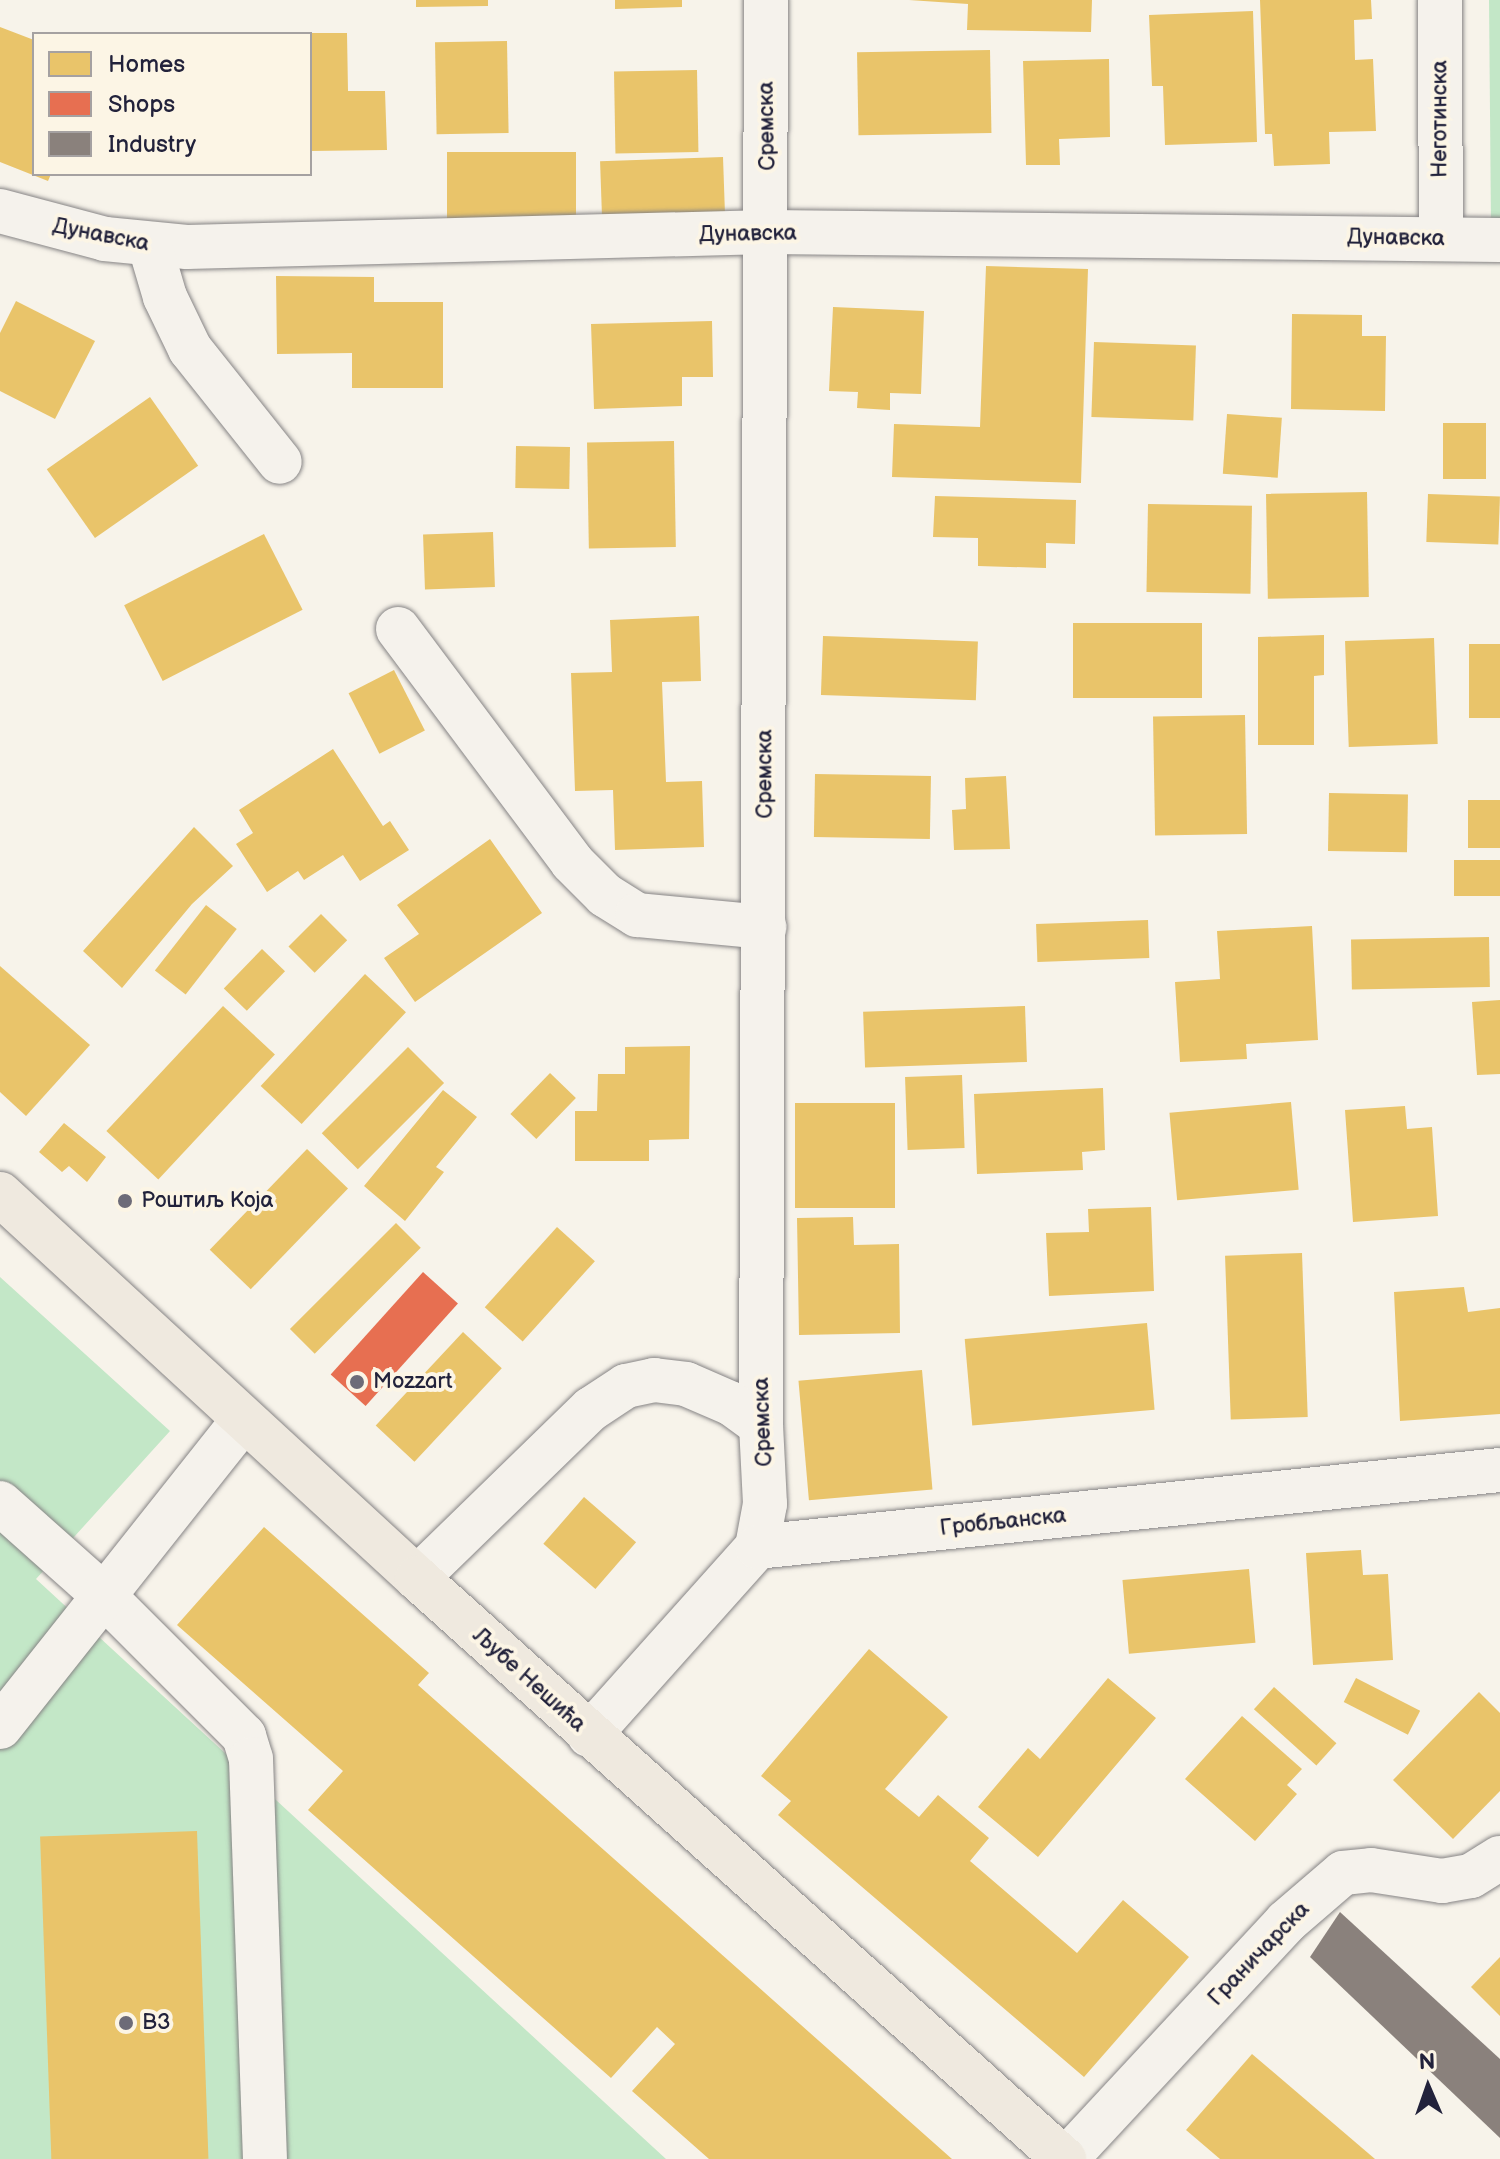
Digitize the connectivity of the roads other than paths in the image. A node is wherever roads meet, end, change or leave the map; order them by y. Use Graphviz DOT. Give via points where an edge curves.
graph roads {
  1 [pos="766,0"];
  2 [pos="1440,0"];
  3 [pos="0,211"];
  4 [pos="768,232"];
  5 [pos="1441,239"];
  6 [pos="1500,240"];
  7 [pos="150,246"];
  8 [pos="280,462"];
  9 [pos="398,629"];
  10 [pos="764,927"];
  11 [pos="0,1194"];
  12 [pos="243,1420"];
  13 [pos="761,1425"];
  14 [pos="1500,1470"];
  15 [pos="0,1503"];
  16 [pos="757,1547"];
  17 [pos="417,1578"];
  18 [pos="102,1594"];
  19 [pos="0,1727"];
  20 [pos="589,1735"];
  21 [pos="1498,1860"];
  22 [pos="265,2159"];
  23 [pos="1065,2159"];
  1 -- 4 [label="street, Сремска"];
  2 -- 5 [label="street, Неготинска"];
  3 -- 7 [label="street, Дунавска"];
  4 -- 5 [label="street, Дунавска"];
  4 -- 7 [label="street, Дунавска"];
  4 -- 10 [label="street, Сремска"];
  5 -- 6 [label="street, Дунавска"];
  7 -- 8 [label="street" via="165,297 190,349"];
  9 -- 10 [label="street" via="572,862 605,895 637,915"];
  10 -- 13 [label="street, Сремска"];
  11 -- 12 [label="main road, Љубе Нешића"];
  12 -- 17 [label="main road, Љубе Нешића"];
  12 -- 18 [label="street"];
  13 -- 16 [label="street, Сремска" via="765,1504"];
  13 -- 17 [label="street" via="732,1404 686,1384 654,1380 626,1386 591,1409"];
  14 -- 16 [label="street, Гробљанска"];
  15 -- 18 [label="street"];
  16 -- 20 [label="street"];
  17 -- 20 [label="main road, Љубе Нешића"];
  18 -- 19 [label="street"];
  18 -- 22 [label="street" via="231,1719 248,1746"];
  20 -- 23 [label="main road, Љубе Нешића"];
  21 -- 23 [label="street, Граничарска" via="1471,1876 1442,1881 1371,1870 1343,1873 1286,1922"];
}
